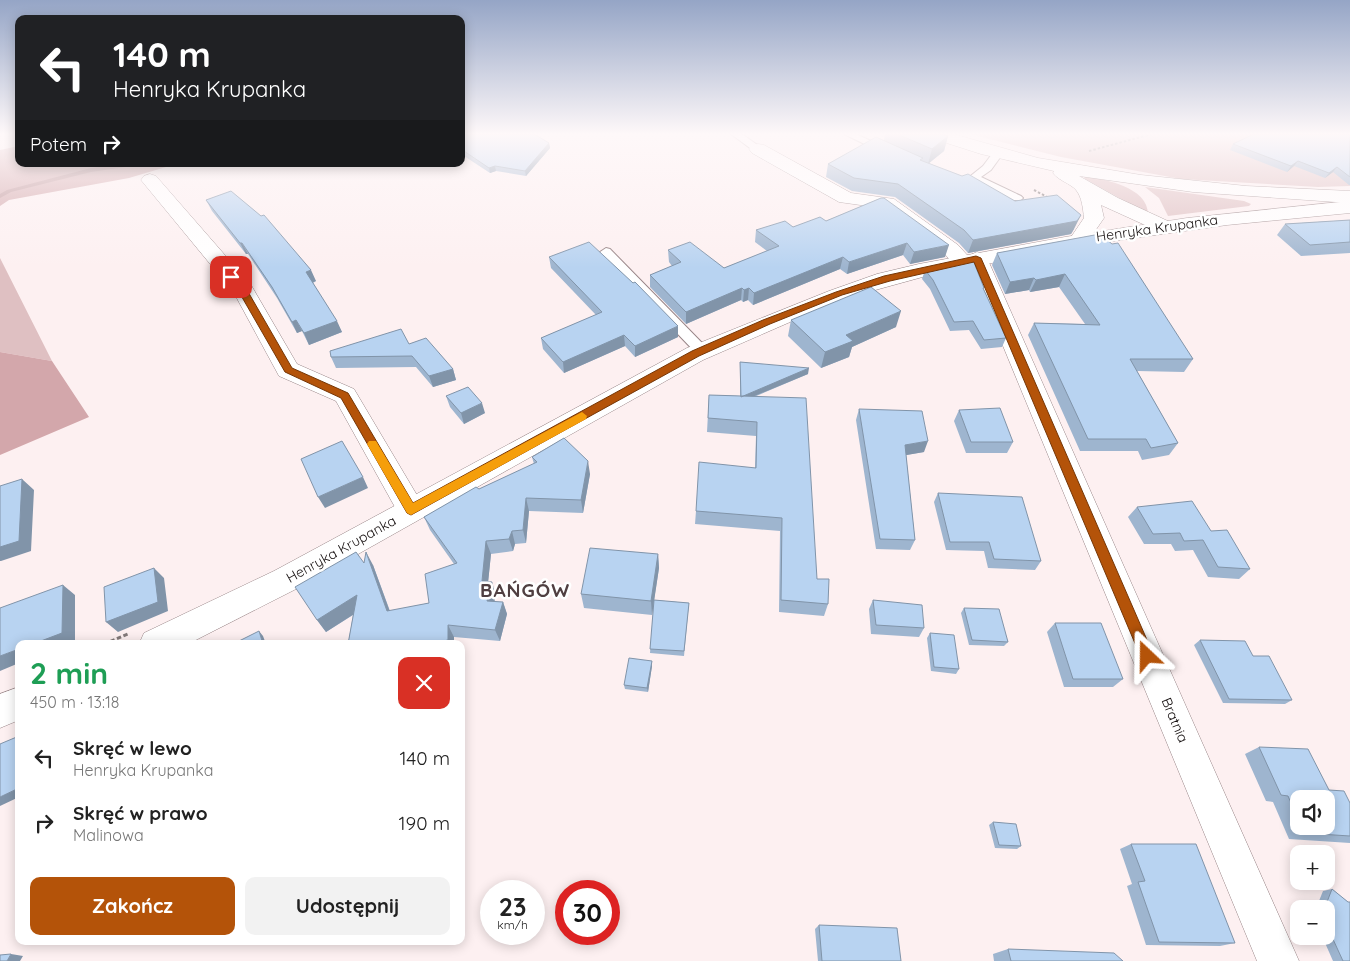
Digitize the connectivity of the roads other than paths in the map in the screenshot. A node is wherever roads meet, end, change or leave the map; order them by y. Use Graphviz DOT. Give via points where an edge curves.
graph roads {
  1 [pos="812,179"];
  2 [pos="969,179"];
  3 [pos="975,179"];
  4 [pos="1071,179"];
  5 [pos="1116,179"];
  6 [pos="1131,179"];
  7 [pos="150,180"];
  8 [pos="960,181"];
  9 [pos="1084,188"];
  10 [pos="1350,197"];
  11 [pos="1017,198"];
  12 [pos="1350,207"];
  13 [pos="1163,226"];
  14 [pos="1079,240"];
  15 [pos="606,252"];
  16 [pos="969,260"];
  17 [pos="702,351"];
  18 [pos="411,510"];
  19 [pos="163,640"];
  20 [pos="15,705"];
  21 [pos="0,711"];
  22 [pos="1278,961"];
  1 -- 16 [label="main road, Bratnia" via="846,198 887,203"];
  2 -- 8 [label="lane"];
  3 -- 11 [label="lane"];
  4 -- 9 [label="main road"];
  5 -- 13 [label="main road" via="1153,202 1159,208"];
  6 -- 10 [label="main road" via="1194,188"];
  7 -- 18 [label="main road" via="243,290 288,370 344,395"];
  9 -- 13 [label="main road"];
  9 -- 14 [label="main road" via="1094,218"];
  12 -- 13 [label="main road, Henryka Krupanka"];
  13 -- 14 [label="main road, Henryka Krupanka"];
  14 -- 16 [label="main road, Henryka Krupanka"];
  15 -- 17 [label="lane"];
  16 -- 17 [label="main road, Henryka Krupanka" via="888,278 839,294"];
  16 -- 22 [label="main road, Bratnia"];
  17 -- 18 [label="main road, Henryka Krupanka"];
  18 -- 19 [label="main road, Henryka Krupanka" via="285,580"];
  20 -- 21 [label="main road"];
}
